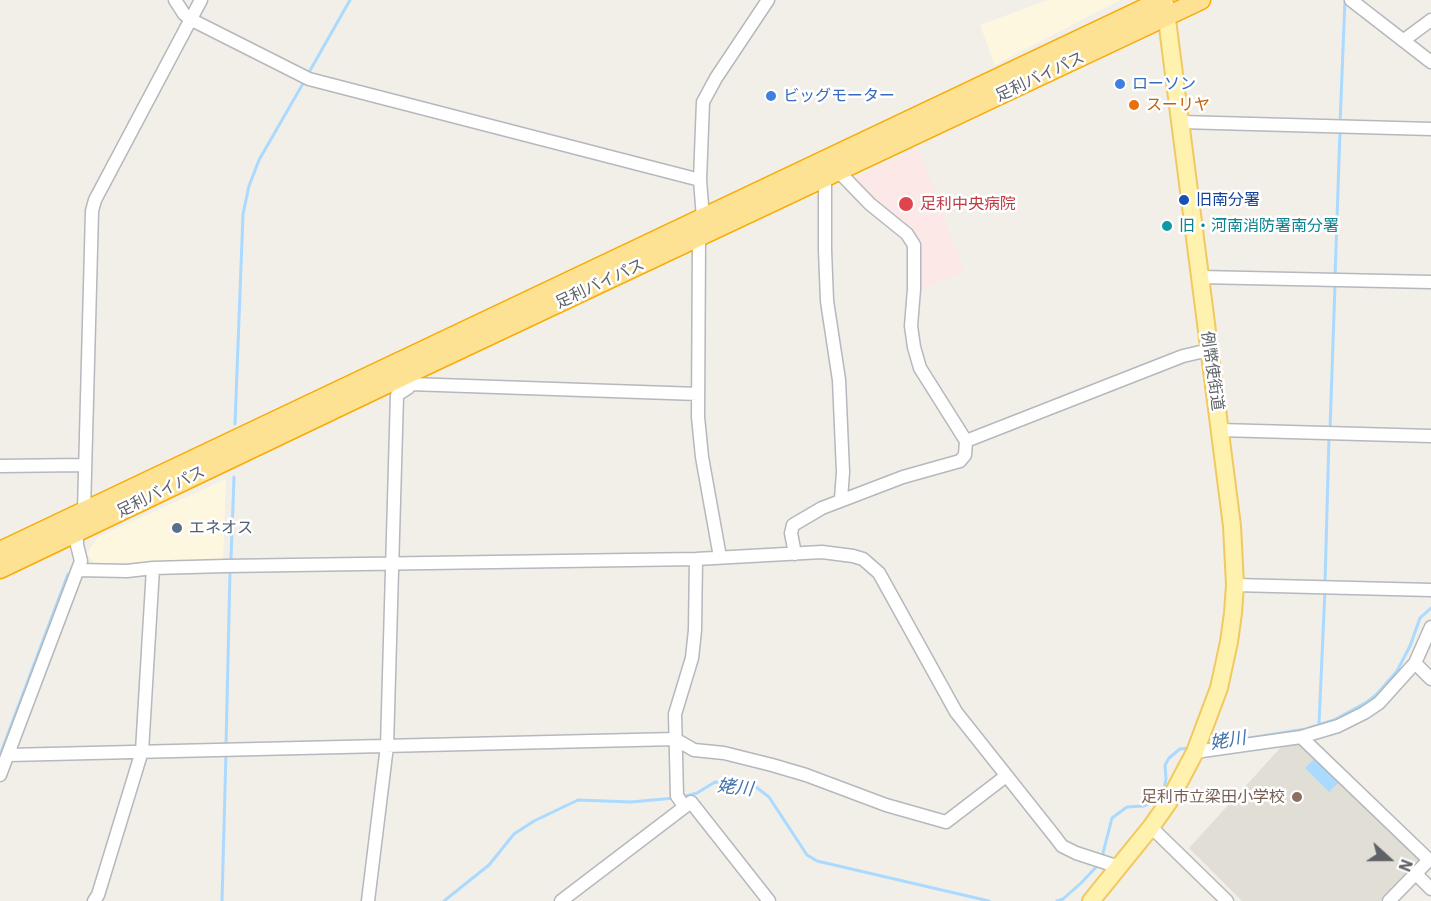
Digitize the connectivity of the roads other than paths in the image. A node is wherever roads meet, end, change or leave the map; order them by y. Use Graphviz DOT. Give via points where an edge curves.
graph roads {
  1 [pos="175,0"];
  2 [pos="201,0"];
  3 [pos="768,0"];
  4 [pos="1201,0"];
  5 [pos="1351,0"];
  6 [pos="1164,6"];
  7 [pos="190,19"];
  8 [pos="1431,20"];
  9 [pos="1404,40"];
  10 [pos="1431,62"];
  11 [pos="1181,122"];
  12 [pos="1431,129"];
  13 [pos="832,175"];
  14 [pos="700,180"];
  15 [pos="703,218"];
  16 [pos="699,238"];
  17 [pos="1200,277"];
  18 [pos="1431,282"];
  19 [pos="1209,350"];
  20 [pos="409,379"];
  21 [pos="698,394"];
  22 [pos="1220,430"];
  23 [pos="1431,436"];
  24 [pos="966,441"];
  25 [pos="84,465"];
  26 [pos="0,466"];
  27 [pos="841,499"];
  28 [pos="84,511"];
  29 [pos="77,532"];
  30 [pos="0,551"];
  31 [pos="795,554"];
  32 [pos="720,557"];
  33 [pos="696,559"];
  34 [pos="392,564"];
  35 [pos="153,568"];
  36 [pos="0,569"];
  37 [pos="78,570"];
  38 [pos="1235,585"];
  39 [pos="1431,590"];
  40 [pos="1431,627"];
  41 [pos="1415,663"];
  42 [pos="1431,679"];
  43 [pos="1301,737"];
  44 [pos="675,739"];
  45 [pos="387,746"];
  46 [pos="1198,747"];
  47 [pos="142,751"];
  48 [pos="8,755"];
  49 [pos="0,775"];
  50 [pos="1006,776"];
  51 [pos="684,806"];
  52 [pos="1151,827"];
  53 [pos="1114,865"];
  54 [pos="1416,874"];
  55 [pos="1431,889"];
  56 [pos="98,899"];
  57 [pos="368,901"];
  58 [pos="561,901"];
  59 [pos="769,901"];
  60 [pos="1091,901"];
  61 [pos="1227,901"];
  62 [pos="1389,901"];
  1 -- 7 [label="street"];
  2 -- 7 [label="street"];
  3 -- 14 [label="street" via="703,102"];
  4 -- 6 [label="highway, 足利バイパス"];
  5 -- 9 [label="street"];
  6 -- 11 [label="main road, 例幣使街道"];
  6 -- 13 [label="highway, 足利バイパス"];
  6 -- 15 [label="highway, 足利バイパス"];
  7 -- 14 [label="street" via="309,79"];
  7 -- 25 [label="street" via="92,210"];
  8 -- 9 [label="street"];
  9 -- 10 [label="street"];
  11 -- 12 [label="street"];
  11 -- 17 [label="main road, 例幣使街道"];
  13 -- 16 [label="highway, 足利バイパス"];
  13 -- 24 [label="street" via="906,234 914,245 914,347 920,368"];
  13 -- 27 [label="street" via="825,250 827,301 839,380"];
  14 -- 15 [label="street"];
  15 -- 16 [label="street"];
  15 -- 28 [label="highway, 足利バイパス"];
  16 -- 20 [label="highway, 足利バイパス"];
  16 -- 21 [label="street"];
  17 -- 18 [label="street"];
  17 -- 19 [label="main road, 例幣使街道"];
  19 -- 22 [label="main road, 例幣使街道"];
  19 -- 24 [label="street" via="1183,356"];
  20 -- 21 [label="street"];
  20 -- 29 [label="highway, 足利バイパス"];
  20 -- 34 [label="street" via="408,388 397,395"];
  21 -- 32 [label="street" via="699,435"];
  22 -- 23 [label="street"];
  22 -- 38 [label="main road, 例幣使街道"];
  24 -- 27 [label="street" via="965,455 960,461"];
  25 -- 26 [label="street"];
  25 -- 28 [label="street"];
  27 -- 31 [label="street" via="793,525 790,534"];
  28 -- 29 [label="street"];
  28 -- 30 [label="highway, 足利バイパス"];
  29 -- 36 [label="highway, 足利バイパス"];
  29 -- 37 [label="street" via="81,561"];
  31 -- 32 [label="street"];
  31 -- 50 [label="street" via="841,553 871,564 956,712"];
  32 -- 33 [label="street"];
  33 -- 34 [label="street"];
  33 -- 44 [label="street" via="692,658 675,714"];
  34 -- 35 [label="street"];
  34 -- 45 [label="street"];
  35 -- 37 [label="street"];
  35 -- 47 [label="street"];
  37 -- 48 [label="street"];
  38 -- 39 [label="street"];
  38 -- 46 [label="main road, 例幣使街道" via="1225,665"];
  40 -- 41 [label="street"];
  41 -- 42 [label="street"];
  41 -- 43 [label="street" via="1379,703 1364,713"];
  43 -- 46 [label="street"];
  43 -- 54 [label="street" via="1429,860"];
  44 -- 45 [label="street"];
  44 -- 50 [label="street" via="694,750 772,765 946,822"];
  44 -- 51 [label="street" via="677,796"];
  45 -- 47 [label="street"];
  45 -- 57 [label="street"];
  46 -- 52 [label="main road, 例幣使街道"];
  47 -- 48 [label="street"];
  47 -- 56 [label="street"];
  48 -- 49 [label="street"];
  50 -- 53 [label="street" via="1062,846"];
  51 -- 58 [label="street"];
  51 -- 59 [label="street" via="691,802"];
  52 -- 53 [label="main road, 例幣使街道"];
  52 -- 61 [label="street"];
  53 -- 60 [label="main road, 例幣使街道"];
  54 -- 55 [label="street"];
  54 -- 62 [label="street"];
}
